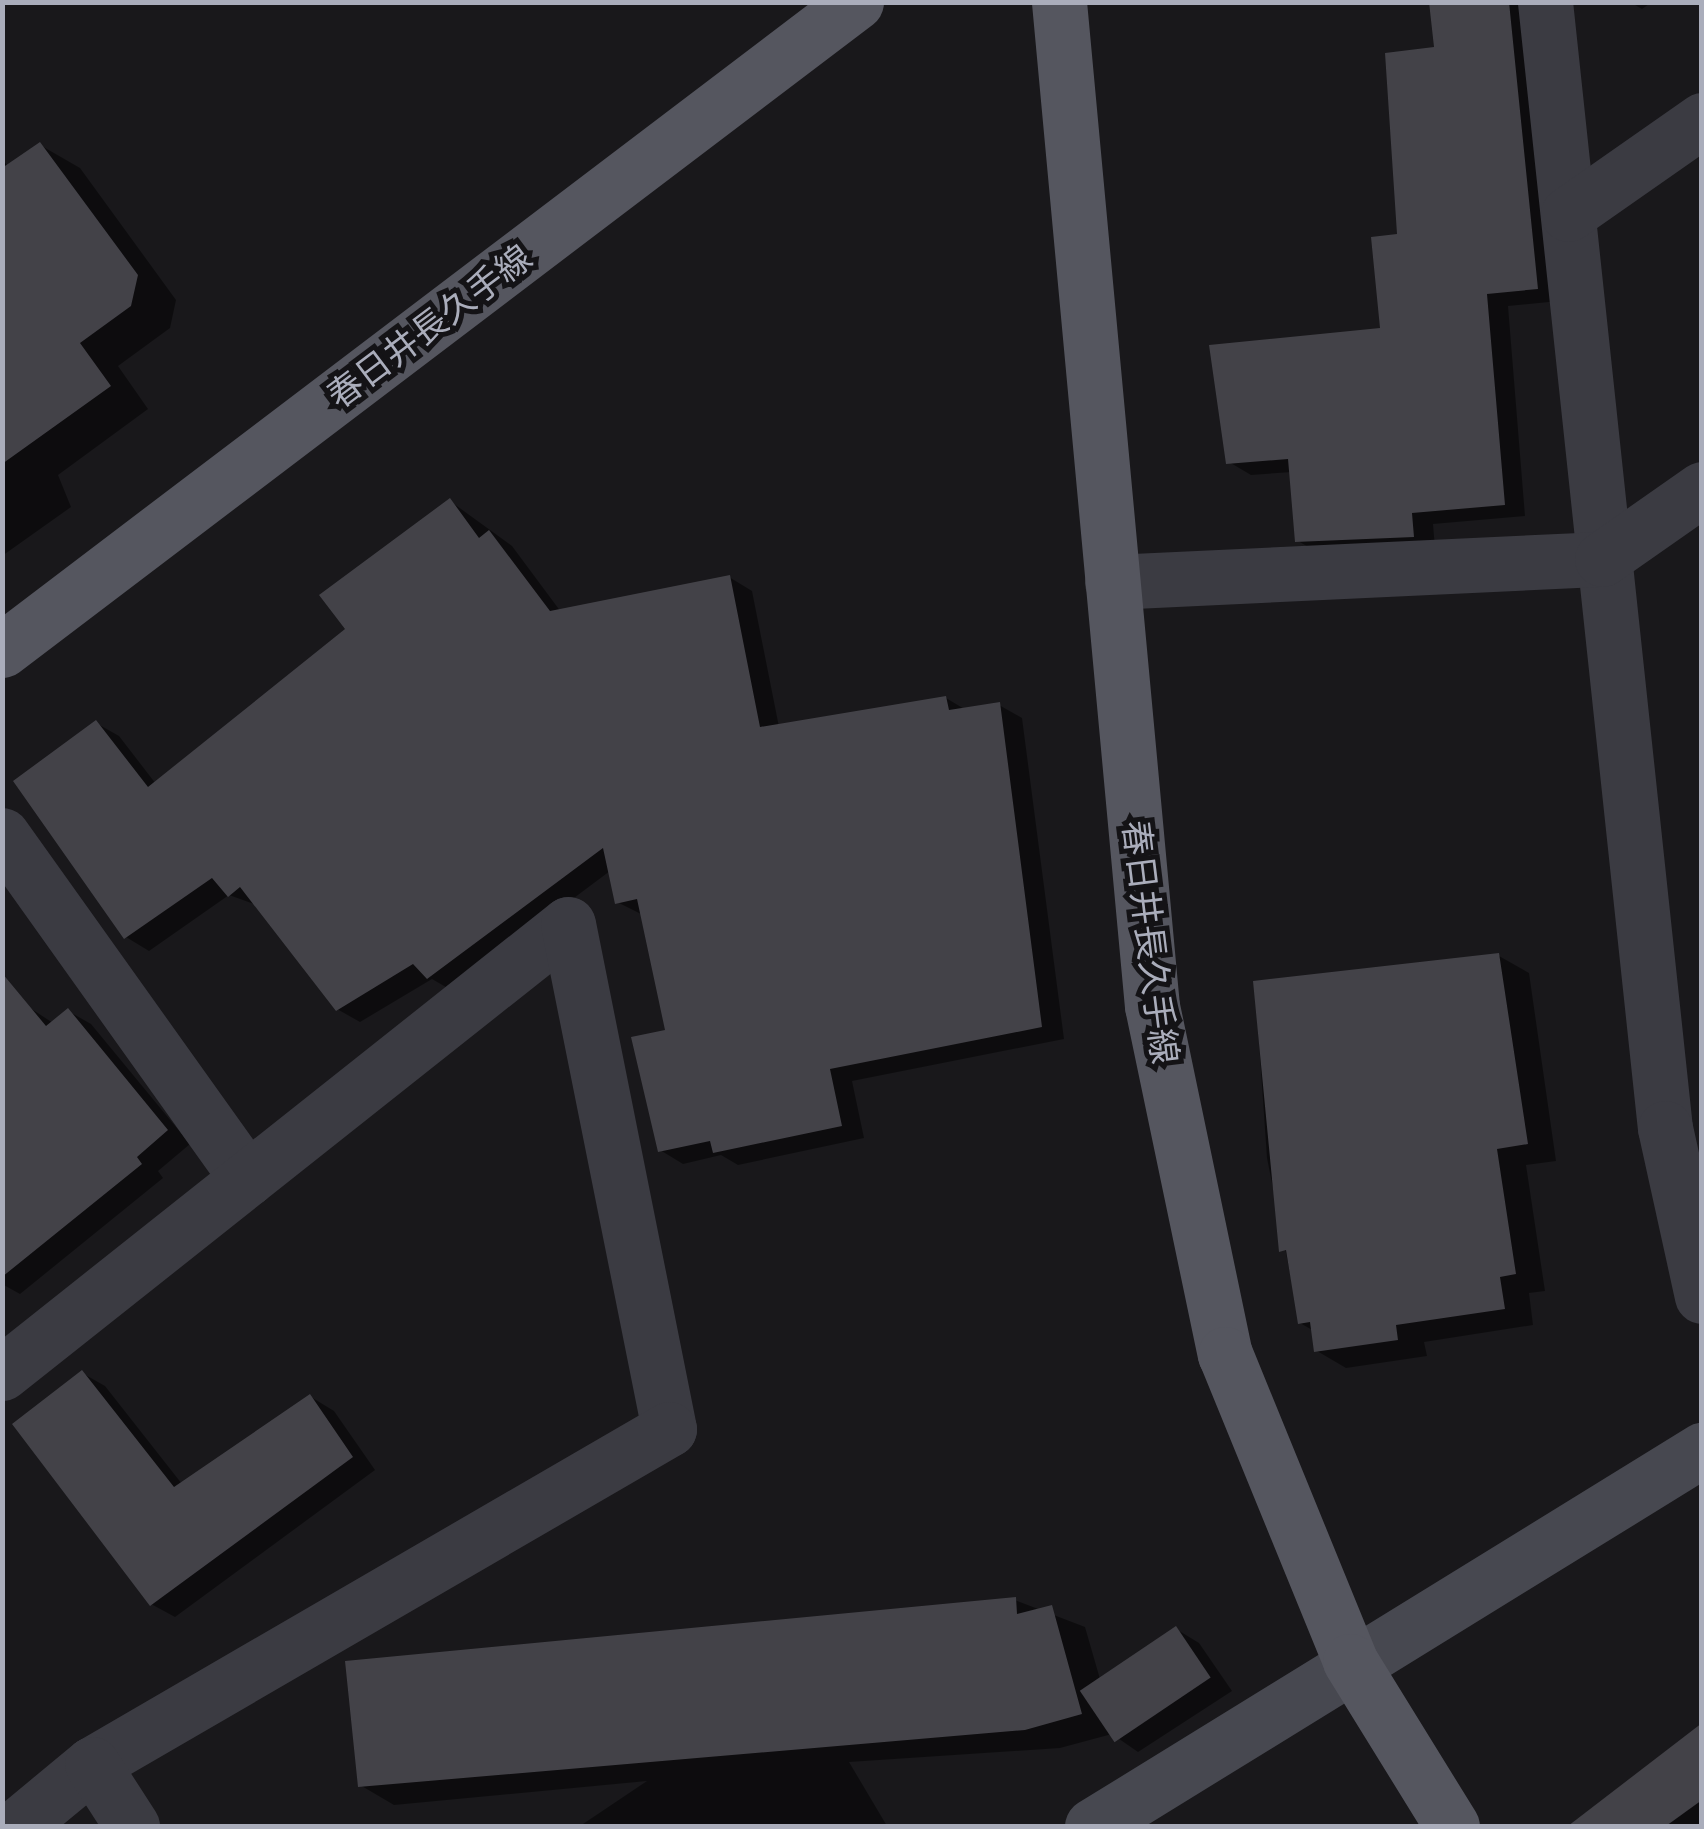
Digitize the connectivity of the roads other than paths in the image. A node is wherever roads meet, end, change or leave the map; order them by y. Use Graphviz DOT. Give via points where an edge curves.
graph roads {
  1 [pos="856,2"];
  2 [pos="1059,2"];
  3 [pos="1545,2"];
  4 [pos="1702,120"];
  5 [pos="1568,214"];
  6 [pos="1702,489"];
  7 [pos="1602,560"];
  8 [pos="1112,582"];
  9 [pos="2,650"];
  10 [pos="2,834"];
  11 [pos="247,1178"];
  12 [pos="1702,1296"];
  13 [pos="2,1373"];
  14 [pos="1702,1450"];
  15 [pos="1350,1661"];
  16 [pos="92,1764"];
  17 [pos="17,1826"];
  18 [pos="132,1826"];
  19 [pos="1092,1826"];
  20 [pos="1452,1826"];
  1 -- 9 [label="main road, 春日井長久手線"];
  2 -- 8 [label="main road, 春日井長久手線"];
  3 -- 5 [label="street"];
  4 -- 5 [label="street"];
  5 -- 7 [label="street"];
  6 -- 7 [label="street"];
  7 -- 8 [label="street"];
  7 -- 12 [label="street" via="1664,1128"];
  8 -- 15 [label="main road, 春日井長久手線" via="1152,1006 1225,1354"];
  10 -- 11 [label="street"];
  11 -- 13 [label="street"];
  11 -- 16 [label="street" via="568,924 669,1429"];
  14 -- 15 [label="street"];
  15 -- 19 [label="street"];
  15 -- 20 [label="main road, 春日井長久手線"];
  16 -- 17 [label="street"];
  16 -- 18 [label="street"];
}
